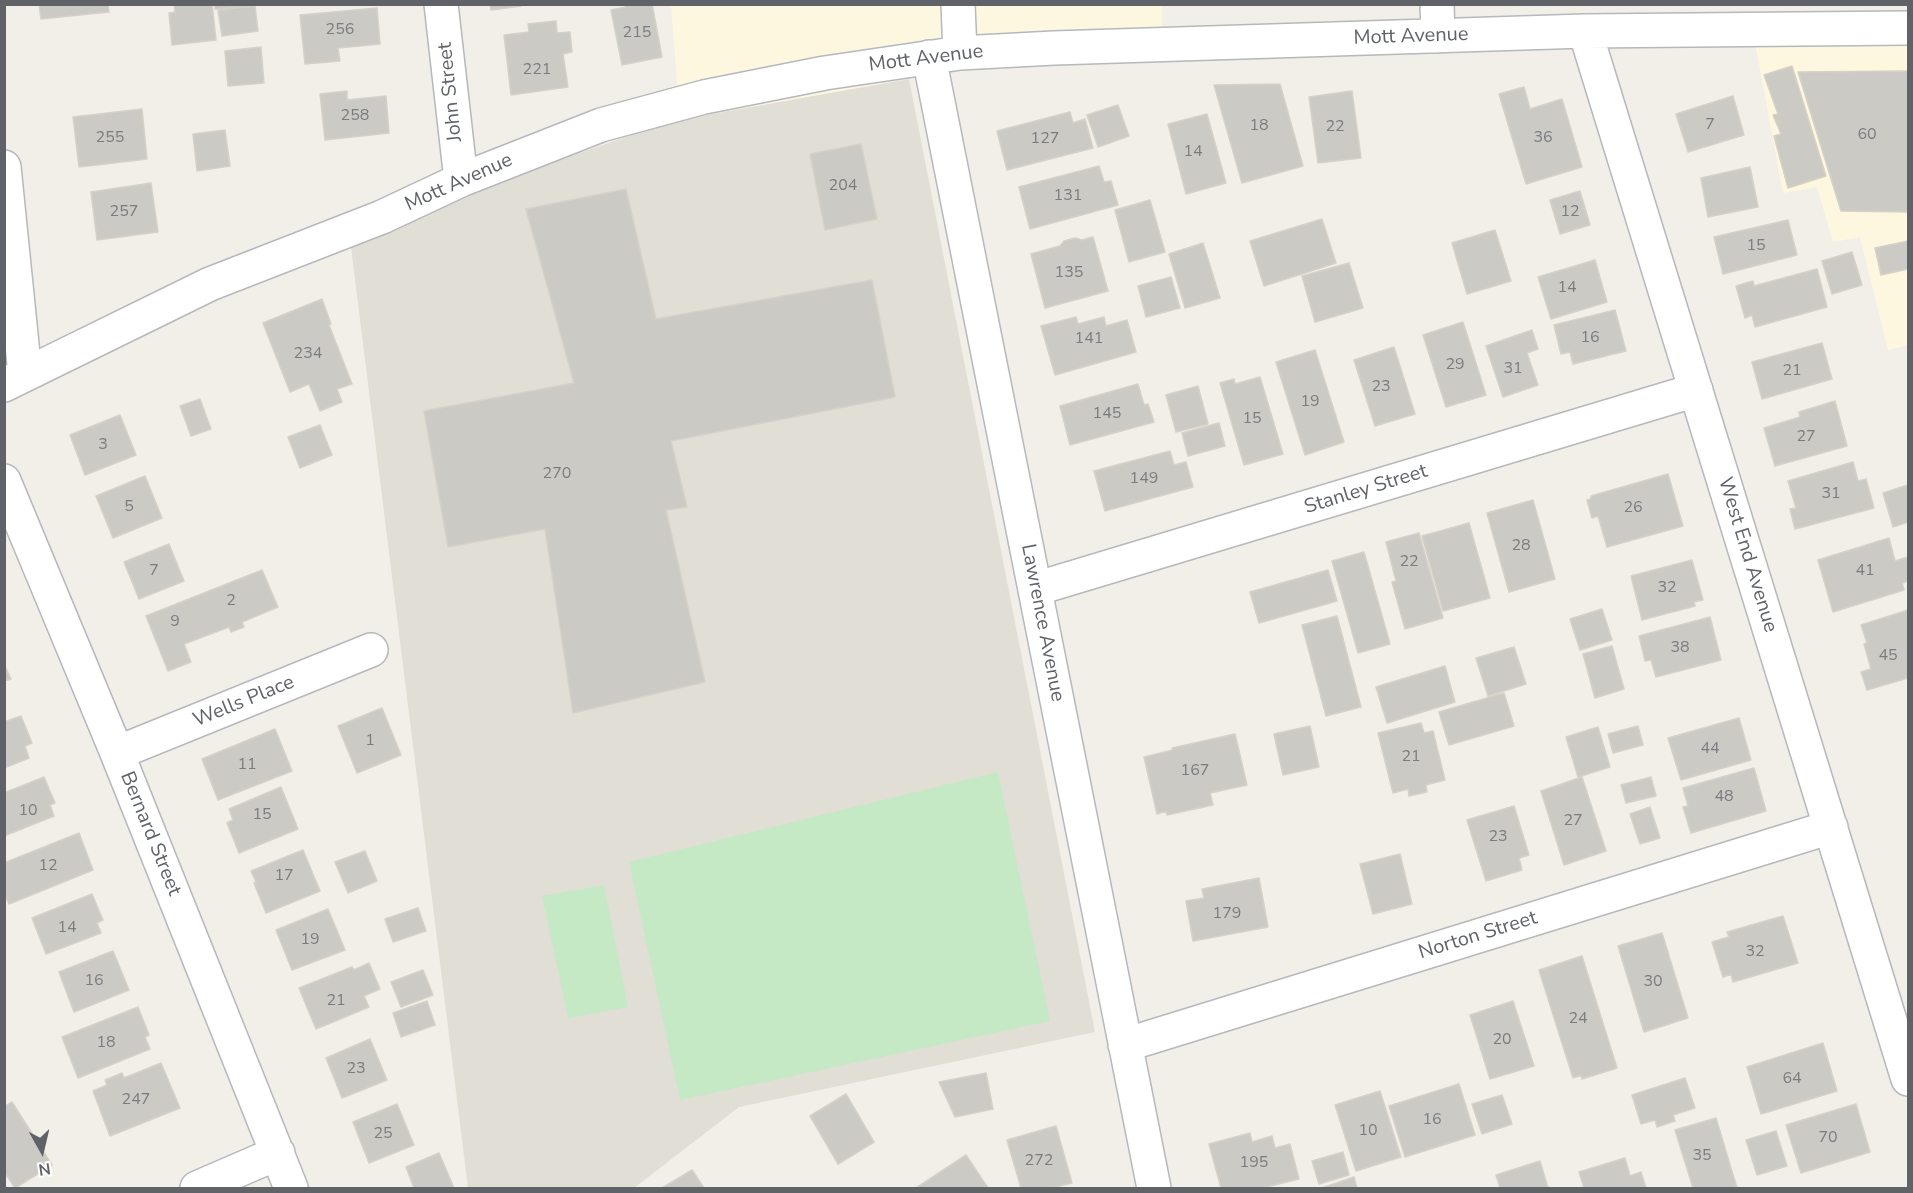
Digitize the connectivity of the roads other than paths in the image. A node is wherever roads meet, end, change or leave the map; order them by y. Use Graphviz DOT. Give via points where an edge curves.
graph roads {
  1 [pos="441,4"];
  2 [pos="958,4"];
  3 [pos="1437,20"];
  4 [pos="1908,28"];
  5 [pos="1585,31"];
  6 [pos="945,55"];
  7 [pos="4,167"];
  8 [pos="461,180"];
  9 [pos="15,379"];
  10 [pos="1696,390"];
  11 [pos="4,481"];
  12 [pos="1035,590"];
  13 [pos="371,650"];
  14 [pos="117,753"];
  15 [pos="1831,827"];
  16 [pos="1125,1045"];
  17 [pos="1908,1079"];
  18 [pos="278,1153"];
  19 [pos="197,1188"];
  20 [pos="291,1188"];
  21 [pos="1154,1188"];
  1 -- 8 [label="street, John Street"];
  2 -- 6 [label="street, Lawrence Avenue"];
  3 -- 5 [label="street, Mott Avenue"];
  3 -- 6 [label="street, Mott Avenue"];
  4 -- 5 [label="street, Mott Avenue"];
  5 -- 10 [label="street, West End Avenue"];
  6 -- 8 [label="street, Mott Avenue" via="704,97 601,125"];
  6 -- 12 [label="street, Lawrence Avenue"];
  7 -- 9 [label="street"];
  8 -- 9 [label="street, Mott Avenue" via="382,218 210,284"];
  10 -- 12 [label="street, Stanley Street"];
  10 -- 15 [label="street, West End Avenue"];
  11 -- 14 [label="street, Bernard Street"];
  12 -- 16 [label="street, Lawrence Avenue"];
  13 -- 14 [label="street, Wells Place"];
  14 -- 18 [label="street, Bernard Street"];
  15 -- 16 [label="street, Norton Street"];
  15 -- 17 [label="street, West End Avenue"];
  16 -- 21 [label="street, Lawrence Avenue"];
  18 -- 19 [label="street"];
  18 -- 20 [label="street, Bernard Street"];
}
